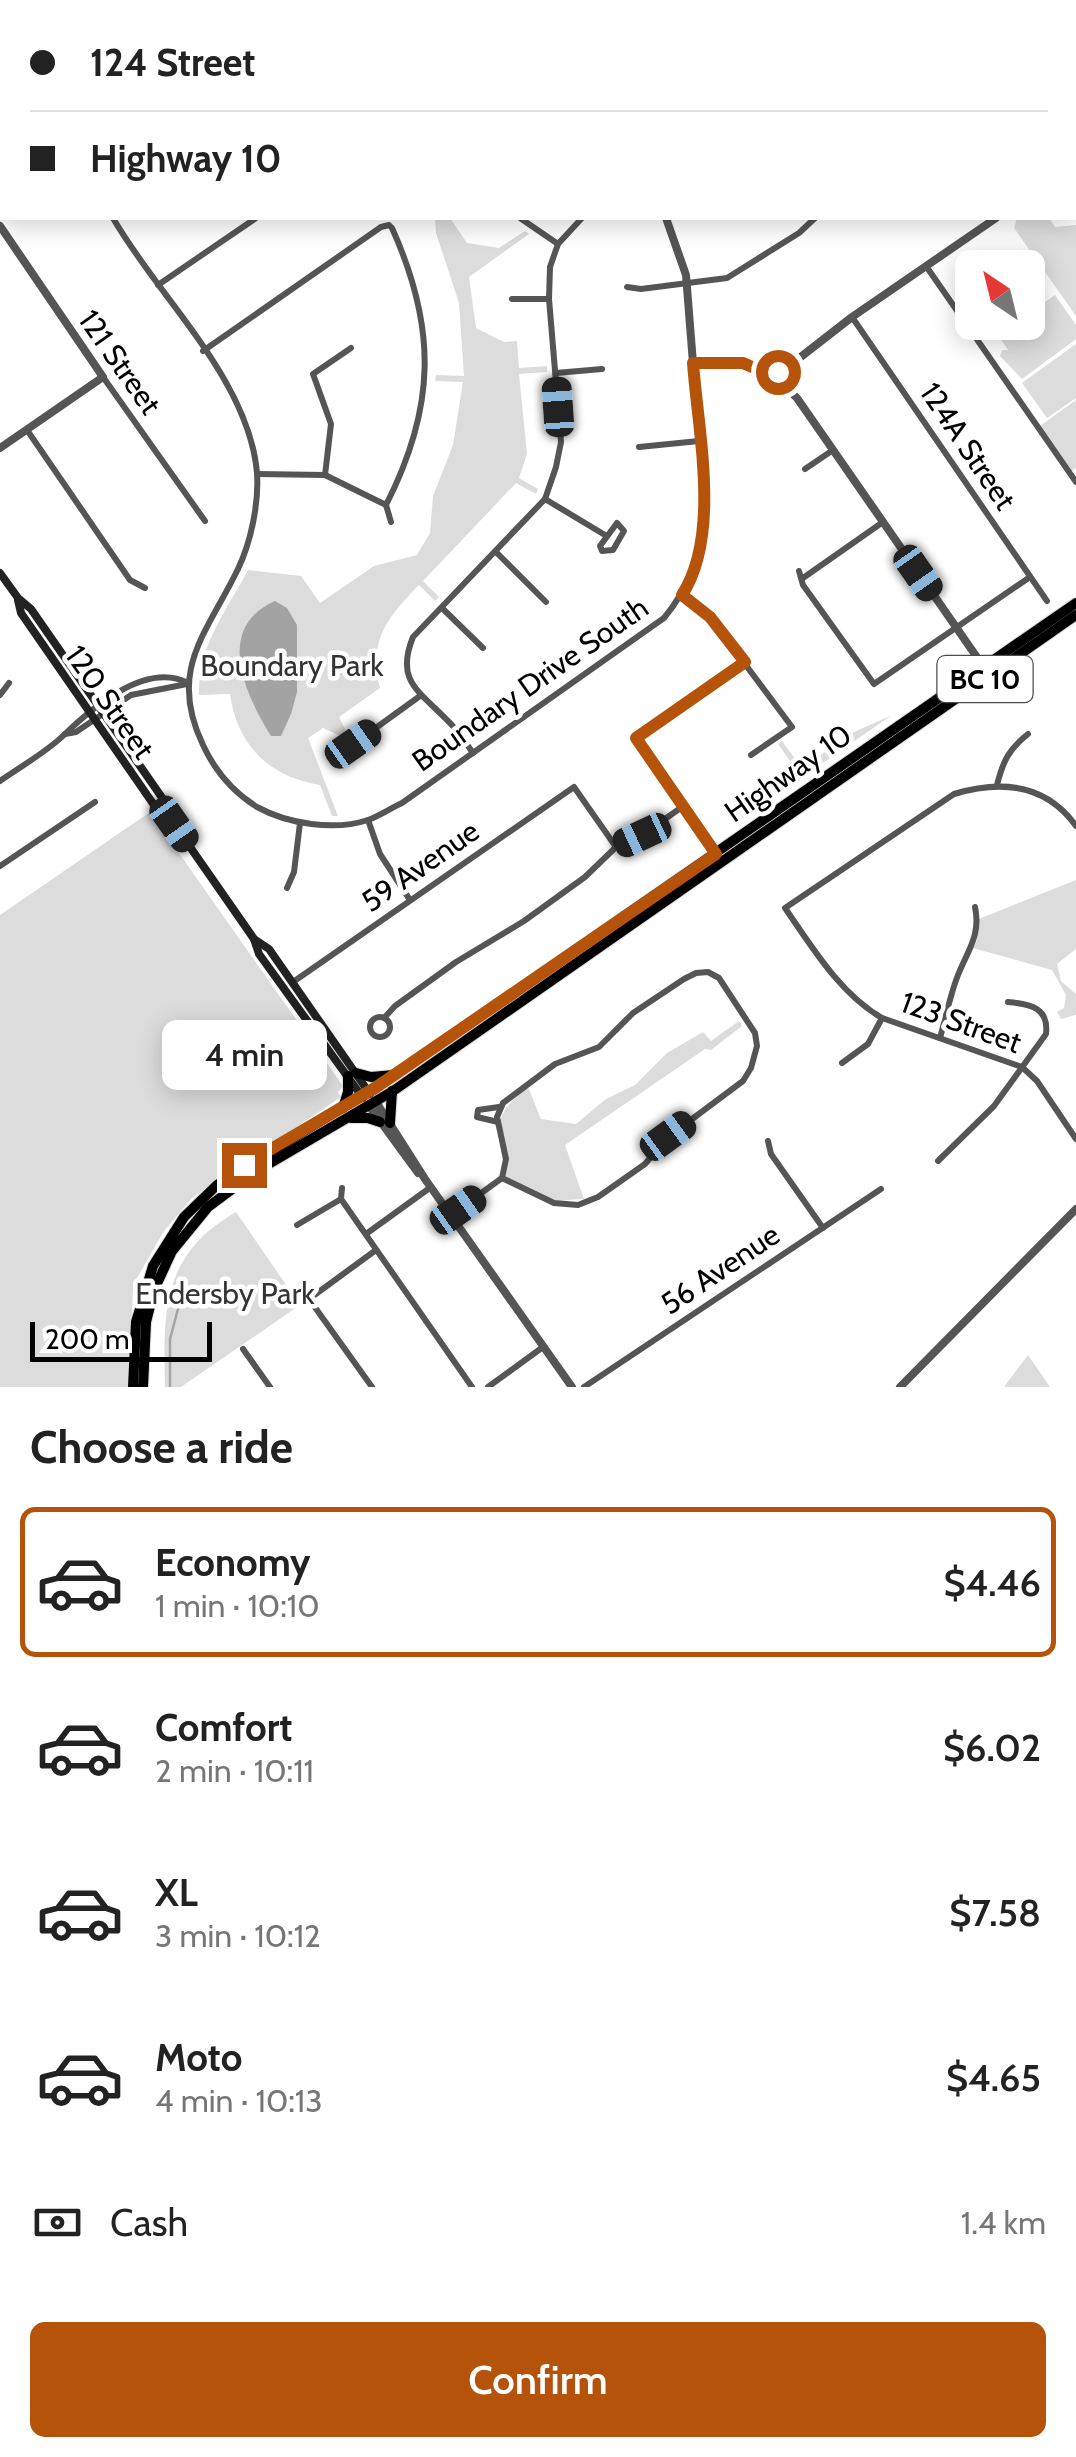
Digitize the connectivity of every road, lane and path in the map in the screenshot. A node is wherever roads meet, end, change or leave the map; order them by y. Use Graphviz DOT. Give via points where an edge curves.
graph roads {
  1 [pos="114,220"];
  2 [pos="253,220"];
  3 [pos="523,220"];
  4 [pos="580,220"];
  5 [pos="667,220"];
  6 [pos="813,220"];
  7 [pos="993,220"];
  8 [pos="392,221"];
  9 [pos="0,226"];
  10 [pos="558,244"];
  11 [pos="926,266"];
  12 [pos="688,284"];
  13 [pos="158,286"];
  14 [pos="628,286"];
  15 [pos="549,298"];
  16 [pos="512,299"];
  17 [pos="852,318"];
  18 [pos="352,348"];
  19 [pos="203,350"];
  20 [pos="693,363"];
  21 [pos="602,369"];
  22 [pos="556,373"];
  23 [pos="104,377"];
  24 [pos="775,377"];
  25 [pos="27,430"];
  26 [pos="699,441"];
  27 [pos="639,447"];
  28 [pos="0,448"];
  29 [pos="833,450"];
  30 [pos="804,469"];
  31 [pos="257,474"];
  32 [pos="325,475"];
  33 [pos="1075,477"];
  34 [pos="545,499"];
  35 [pos="386,505"];
  36 [pos="206,521"];
  37 [pos="392,522"];
  38 [pos="883,522"];
  39 [pos="605,534"];
  40 [pos="496,552"];
  41 [pos="0,573"];
  42 [pos="1030,577"];
  43 [pos="145,588"];
  44 [pos="682,595"];
  45 [pos="1046,601"];
  46 [pos="546,602"];
  47 [pos="1076,603"];
  48 [pos="442,608"];
  49 [pos="1076,615"];
  50 [pos="956,628"];
  51 [pos="484,648"];
  52 [pos="745,662"];
  53 [pos="983,666"];
  54 [pos="9,683"];
  55 [pos="188,683"];
  56 [pos="0,695"];
  57 [pos="420,696"];
  58 [pos="96,713"];
  59 [pos="1028,734"];
  60 [pos="894,742"];
  61 [pos="348,748"];
  62 [pos="473,753"];
  63 [pos="750,755"];
  64 [pos="2,776"];
  65 [pos="997,785"];
  66 [pos="95,802"];
  67 [pos="682,807"];
  68 [pos="368,820"];
  69 [pos="300,823"];
  70 [pos="1076,826"];
  71 [pos="616,847"];
  72 [pos="716,854"];
  73 [pos="0,866"];
  74 [pos="286,888"];
  75 [pos="410,900"];
  76 [pos="975,907"];
  77 [pos="254,938"];
  78 [pos="293,982"];
  79 [pos="1008,1002"];
  80 [pos="384,1018"];
  81 [pos="882,1018"];
  82 [pos="940,1038"];
  83 [pos="842,1064"];
  84 [pos="1022,1067"];
  85 [pos="352,1074"];
  86 [pos="395,1075"];
  87 [pos="393,1090"];
  88 [pos="369,1099"];
  89 [pos="500,1106"];
  90 [pos="346,1113"];
  91 [pos="385,1122"];
  92 [pos="498,1122"];
  93 [pos="1076,1139"];
  94 [pos="768,1142"];
  95 [pos="938,1160"];
  96 [pos="502,1178"];
  97 [pos="428,1183"];
  98 [pos="342,1188"];
  99 [pos="881,1189"];
  100 [pos="340,1199"];
  101 [pos="1076,1210"];
  102 [pos="450,1215"];
  103 [pos="296,1225"];
  104 [pos="823,1228"];
  105 [pos="366,1234"];
  106 [pos="376,1250"];
  107 [pos="543,1347"];
  108 [pos="243,1349"];
  109 [pos="133,1387"];
  110 [pos="143,1387"];
  111 [pos="270,1387"];
  112 [pos="372,1387"];
  113 [pos="472,1387"];
  114 [pos="488,1387"];
  115 [pos="572,1387"];
  116 [pos="584,1387"];
  117 [pos="900,1387"];
  1 -- 13 [label="street"];
  2 -- 13 [label="street"];
  3 -- 10 [label="street"];
  4 -- 10 [label="street"];
  5 -- 12 [label="street"];
  6 -- 12 [label="street" via="727,278"];
  7 -- 11 [label="street"];
  8 -- 19 [label="street"];
  8 -- 35 [label="street" via="418,296 427,365 410,453"];
  9 -- 23 [label="street, 121 Street"];
  10 -- 15 [label="street"];
  11 -- 17 [label="street"];
  11 -- 33 [label="street"];
  12 -- 14 [label="street"];
  12 -- 20 [label="street"];
  13 -- 19 [label="street"];
  15 -- 16 [label="street"];
  15 -- 22 [label="street"];
  17 -- 24 [label="street"];
  17 -- 42 [label="street, 124A Street"];
  18 -- 32 [label="street" via="314,374 330,424"];
  19 -- 31 [label="street" via="244,420"];
  20 -- 24 [label="street" via="743,363"];
  20 -- 26 [label="street, Boundary Drive South"];
  21 -- 22 [label="street"];
  22 -- 34 [label="street" via="560,442"];
  23 -- 25 [label="street"];
  23 -- 36 [label="street, 121 Street"];
  24 -- 29 [label="street"];
  25 -- 28 [label="street"];
  25 -- 43 [label="street" via="130,580"];
  26 -- 27 [label="street"];
  26 -- 44 [label="street, Boundary Drive South" via="704,530"];
  29 -- 30 [label="street"];
  29 -- 38 [label="street"];
  31 -- 32 [label="street"];
  31 -- 55 [label="street" via="239,568 200,635"];
  32 -- 35 [label="street"];
  34 -- 39 [label="street"];
  34 -- 40 [label="street"];
  35 -- 37 [label="street"];
  38 -- 50 [label="street"];
  38 -- 50 [label="street" via="801,574 869,681"];
  39 -- 39 [label="street" via="600,546 608,553 624,531 617,522"];
  40 -- 46 [label="street"];
  40 -- 48 [label="street"];
  41 -- 58 [label="main road, 120 Street" via="31,609"];
  42 -- 45 [label="street, 124A Street"];
  42 -- 50 [label="street"];
  44 -- 52 [label="street" via="710,617"];
  44 -- 62 [label="street, Boundary Drive South" via="640,638"];
  47 -- 53 [label="highway, Highway 10 / BC 10"];
  48 -- 51 [label="street"];
  48 -- 57 [label="street" via="413,637 406,655"];
  49 -- 60 [label="highway, Highway 10 / BC 10"];
  50 -- 53 [label="street"];
  52 -- 63 [label="street" via="792,727"];
  52 -- 67 [label="street" via="636,738"];
  53 -- 60 [label="highway" via="978,678"];
  53 -- 72 [label="highway, Highway 10 / BC 10"];
  54 -- 56 [label="street"];
  55 -- 58 [label="street" via="156,678 135,684"];
  55 -- 69 [label="street, Boundary Drive South" via="199,738 224,780 270,814"];
  57 -- 61 [label="street"];
  57 -- 62 [label="street"];
  58 -- 64 [label="street"];
  58 -- 77 [label="main road, 120 Street" via="163,818 174,824"];
  59 -- 65 [label="street" via="1004,760"];
  60 -- 87 [label="highway, Highway 10 / BC 10"];
  62 -- 68 [label="street, Boundary Drive South"];
  65 -- 70 [label="street" via="1033,790"];
  65 -- 81 [label="street, 123 Street" via="954,794 785,908 823,962"];
  66 -- 73 [label="street"];
  67 -- 71 [label="street"];
  67 -- 72 [label="street"];
  68 -- 69 [label="street, Boundary Drive South"];
  68 -- 75 [label="street" via="380,854"];
  69 -- 74 [label="street"];
  71 -- 75 [label="street, 59 Avenue" via="574,788"];
  71 -- 80 [label="street" via="585,877"];
  72 -- 86 [label="highway, Highway 10 / BC 10"];
  75 -- 78 [label="street, 59 Avenue"];
  76 -- 82 [label="street" via="976,939"];
  77 -- 78 [label="main road, 120 Street"];
  77 -- 85 [label="main road, 120 Street" via="259,954"];
  78 -- 85 [label="main road, 120 Street"];
  79 -- 84 [label="street" via="1041,1010 1048,1021"];
  81 -- 82 [label="street, 123 Street"];
  81 -- 83 [label="street" via="868,1044"];
  82 -- 84 [label="street, 123 Street"];
  84 -- 93 [label="street, 123 Street"];
  84 -- 95 [label="street" via="994,1106"];
  85 -- 86 [label="highway"];
  85 -- 88 [label="main road, 120 Street"];
  85 -- 90 [label="highway"];
  86 -- 88 [label="highway, Highway 10 / BC 10"];
  87 -- 88 [label="highway, Highway 10 / BC 10"];
  87 -- 91 [label="highway"];
  88 -- 90 [label="highway, Highway 10 / BC 10"];
  88 -- 91 [label="street, 120 Street"];
  89 -- 92 [label="street"];
  89 -- 92 [label="street" via="478,1110 477,1116"];
  89 -- 96 [label="street" via="555,1064 599,1048 633,1014 696,973 718,978 749,1022 757,1046 743,1082 598,1196 554,1203"];
  90 -- 91 [label="highway"];
  90 -- 109 [label="highway, Highway 10 / BC 10" via="217,1185 175,1229 142,1296"];
  90 -- 110 [label="highway, Highway 10 / BC 10" via="217,1199 190,1226 154,1290"];
  91 -- 97 [label="street, 120 Street"];
  92 -- 96 [label="street" via="506,1159"];
  94 -- 104 [label="street"];
  96 -- 102 [label="street"];
  97 -- 102 [label="street, 120 Street"];
  97 -- 105 [label="street"];
  98 -- 100 [label="street"];
  99 -- 104 [label="street, 56 Avenue"];
  100 -- 103 [label="street"];
  100 -- 105 [label="street"];
  101 -- 117 [label="street"];
  102 -- 107 [label="street, 120 Street"];
  104 -- 116 [label="street, 56 Avenue"];
  105 -- 106 [label="street"];
  106 -- 112 [label="street" via="309,1299"];
  106 -- 113 [label="street"];
  107 -- 114 [label="street"];
  107 -- 115 [label="street, 120 Street"];
  108 -- 111 [label="street"];
}
